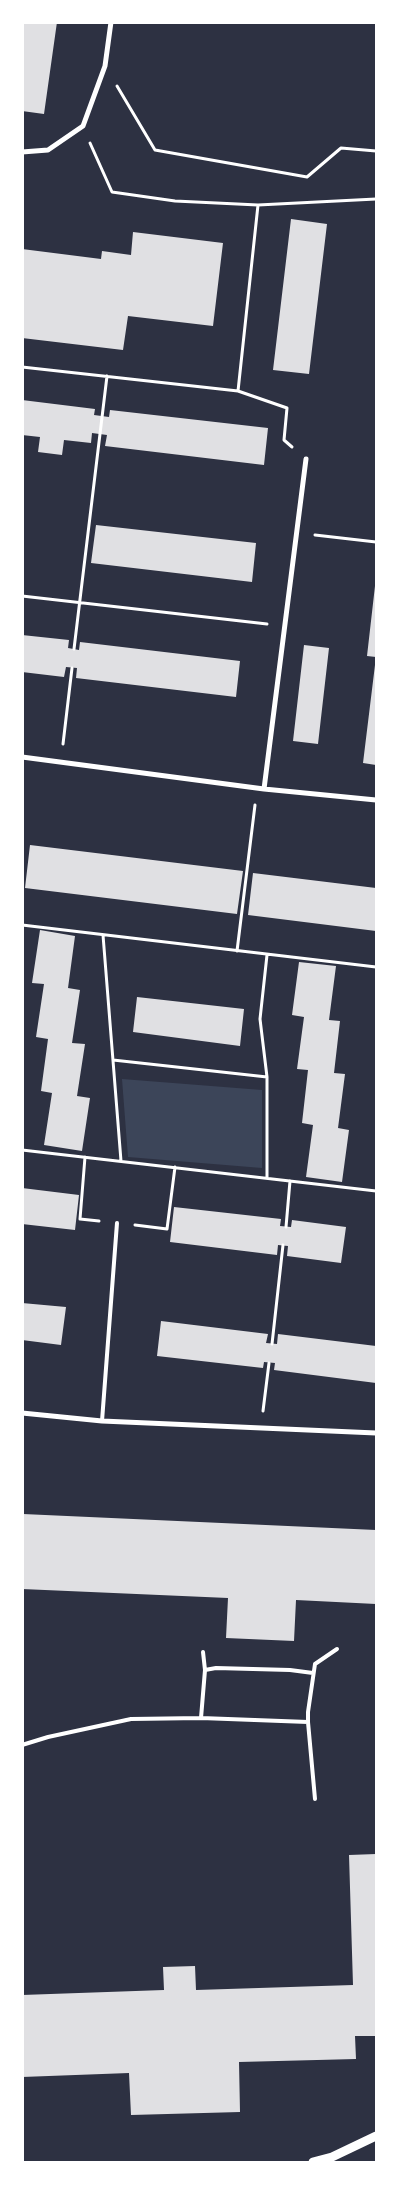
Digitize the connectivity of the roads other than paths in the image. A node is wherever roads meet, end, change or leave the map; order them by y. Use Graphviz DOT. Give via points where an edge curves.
graph roads {
  1 [pos="111,22"];
  2 [pos="22,152"];
  3 [pos="306,459"];
  4 [pos="22,757"];
  5 [pos="264,789"];
  6 [pos="376,800"];
  7 [pos="118,1223"];
  8 [pos="22,1413"];
  9 [pos="102,1421"];
  10 [pos="376,1433"];
  11 [pos="337,1649"];
  12 [pos="203,1652"];
  13 [pos="205,1670"];
  14 [pos="313,1673"];
  15 [pos="201,1718"];
  16 [pos="308,1722"];
  17 [pos="22,1745"];
  18 [pos="315,1799"];
  19 [pos="376,2136"];
  20 [pos="312,2162"];
  1 -- 2 [label="street" via="104,66 83,126 48,150"];
  3 -- 5 [label="street"];
  4 -- 5 [label="street"];
  5 -- 6 [label="street"];
  7 -- 9 [label="lane"];
  8 -- 9 [label="street"];
  9 -- 10 [label="street"];
  11 -- 14 [label="lane" via="315,1664"];
  12 -- 13 [label="lane"];
  13 -- 14 [label="lane"];
  13 -- 15 [label="lane"];
  14 -- 16 [label="lane"];
  15 -- 16 [label="lane"];
  15 -- 17 [label="lane" via="130,1720"];
  16 -- 18 [label="lane"];
  19 -- 20 [label="street" via="332,2157"];
}
